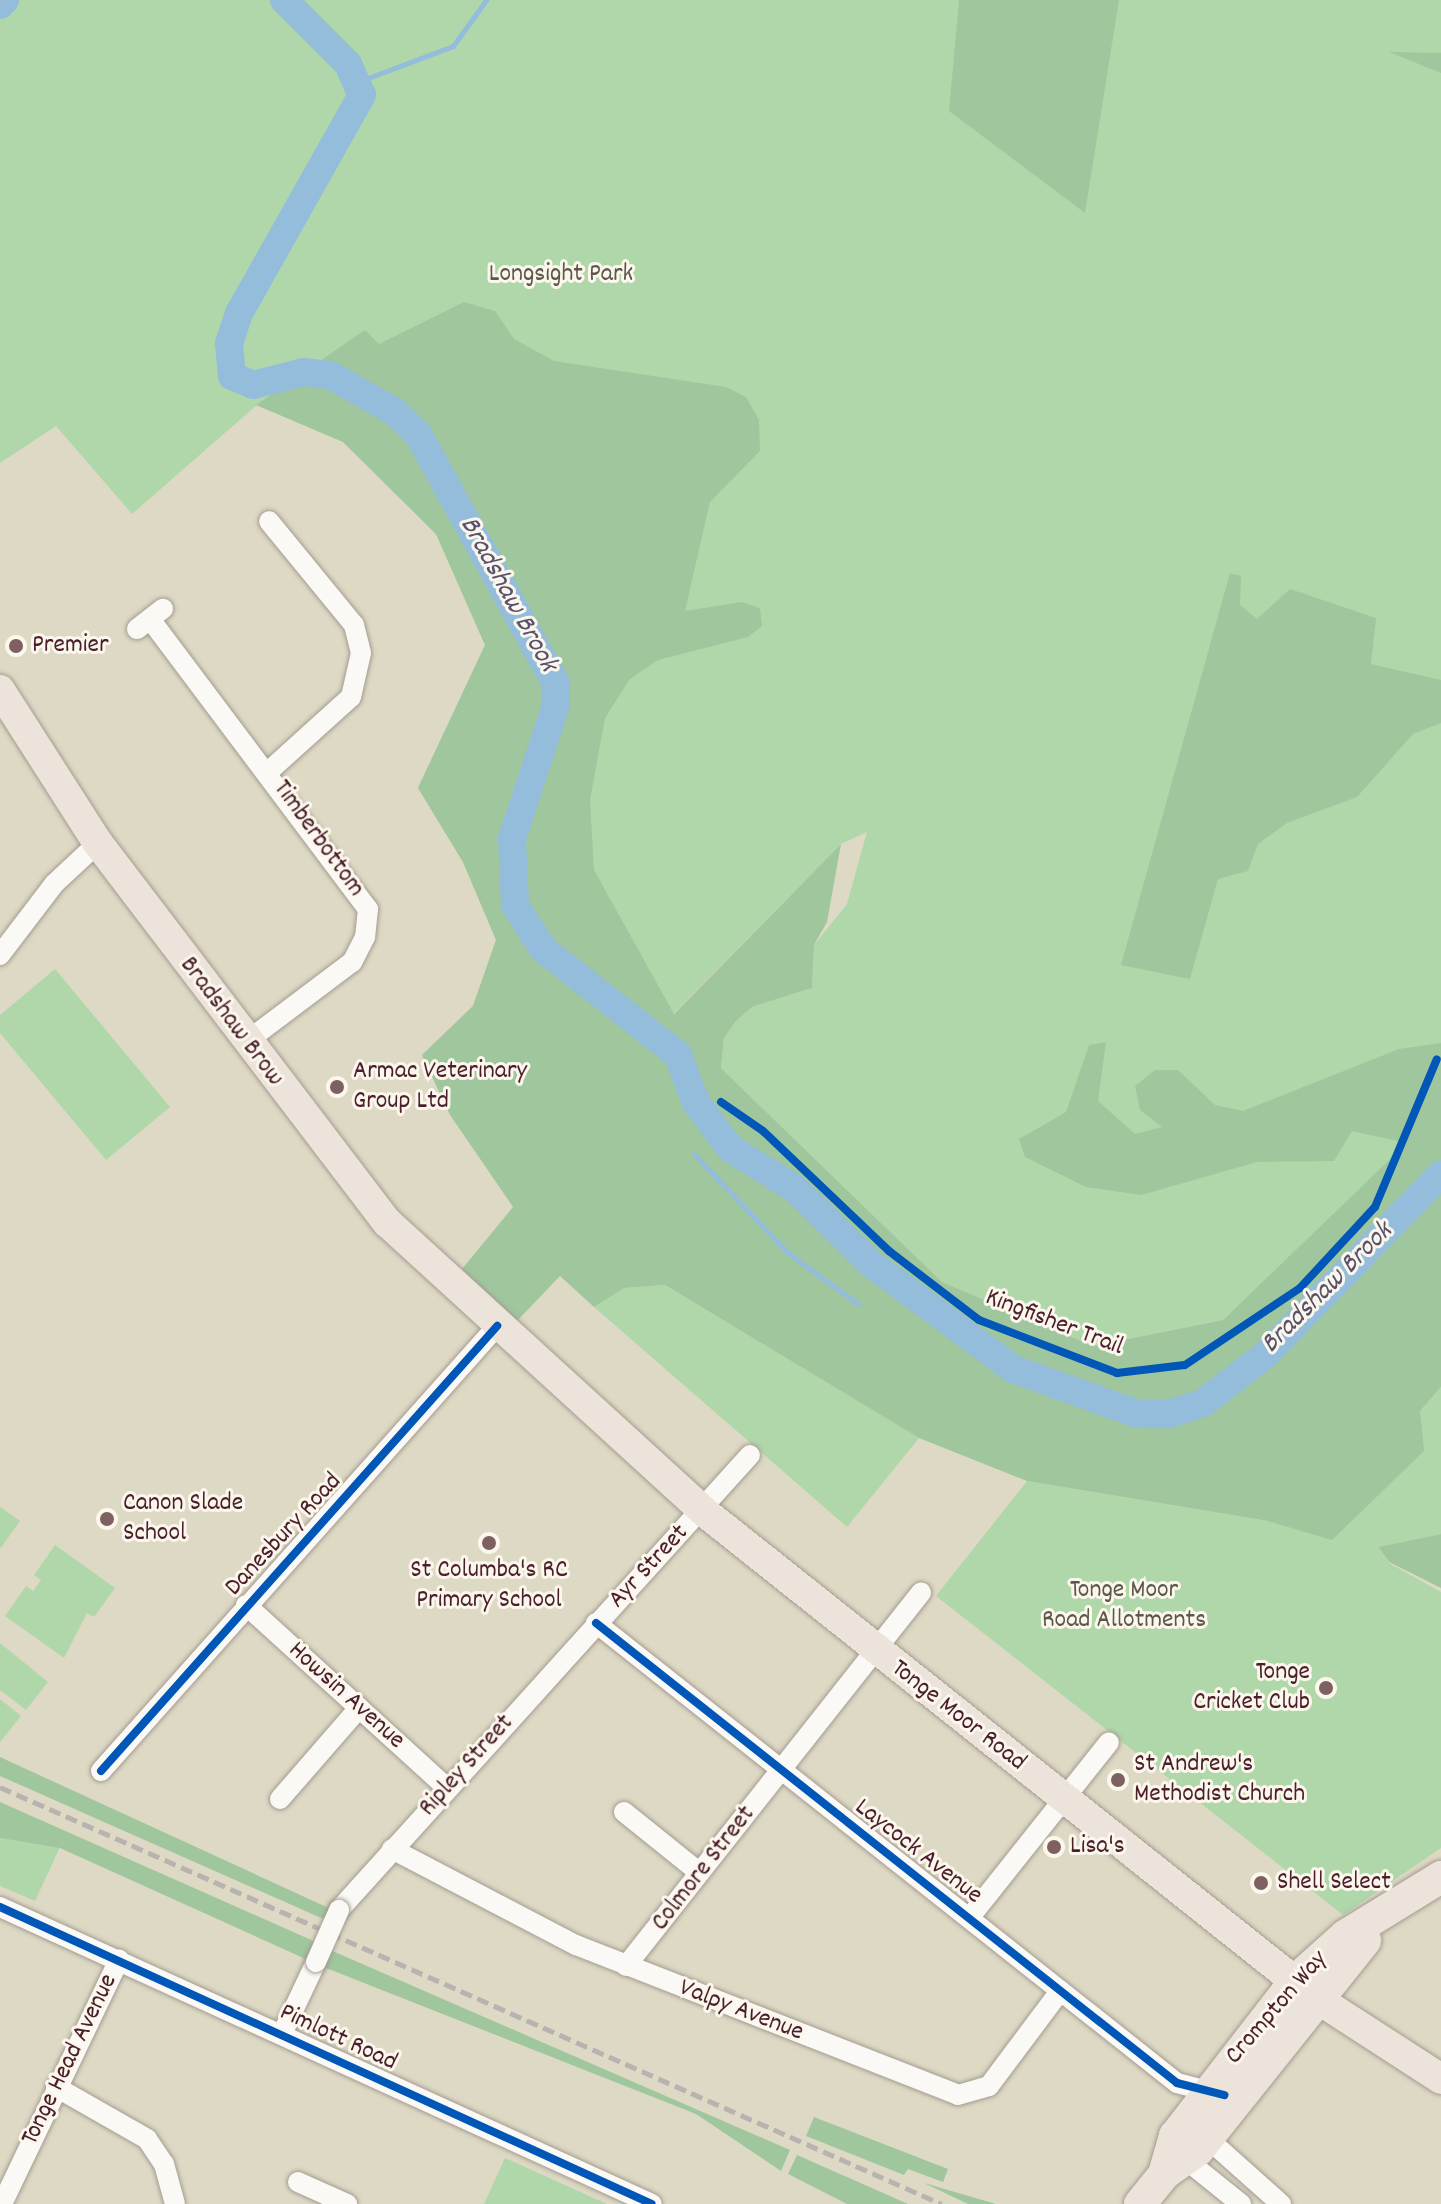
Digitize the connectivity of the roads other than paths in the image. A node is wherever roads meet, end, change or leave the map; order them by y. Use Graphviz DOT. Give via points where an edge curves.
graph roads {
  1 [pos="269,521"];
  2 [pos="150,619"];
  3 [pos="0,690"];
  4 [pos="269,771"];
  5 [pos="98,843"];
  6 [pos="0,955"];
  7 [pos="246,1042"];
  8 [pos="497,1326"];
  9 [pos="750,1455"];
  10 [pos="702,1510"];
  11 [pos="921,1593"];
  12 [pos="246,1605"];
  13 [pos="596,1623"];
  14 [pos="876,1651"];
  15 [pos="359,1708"];
  16 [pos="1109,1742"];
  17 [pos="101,1771"];
  18 [pos="781,1771"];
  19 [pos="447,1788"];
  20 [pos="280,1799"];
  21 [pos="1064,1800"];
  22 [pos="624,1812"];
  23 [pos="392,1849"];
  24 [pos="700,1873"];
  25 [pos="1441,1877"];
  26 [pos="4,1908"];
  27 [pos="970,1917"];
  28 [pos="119,1960"];
  29 [pos="626,1966"];
  30 [pos="1306,1989"];
  31 [pos="1060,1991"];
  32 [pos="282,2034"];
  33 [pos="1441,2079"];
  34 [pos="56,2087"];
  35 [pos="1203,2089"];
  36 [pos="1183,2152"];
  37 [pos="298,2182"];
  38 [pos="2,2204"];
  39 [pos="175,2204"];
  40 [pos="347,2204"];
  41 [pos="652,2204"];
  42 [pos="1140,2204"];
  43 [pos="1241,2204"];
  44 [pos="1281,2204"];
  1 -- 4 [label="street, Timberbottom" via="354,625 361,653 351,697"];
  2 -- 4 [label="street, Timberbottom"];
  3 -- 5 [label="main road, Bradshaw Brow"];
  4 -- 7 [label="street, Timberbottom" via="358,888 368,922 361,950 343,973"];
  5 -- 6 [label="street" via="54,884"];
  5 -- 7 [label="main road, Bradshaw Brow"];
  7 -- 8 [label="main road, Bradshaw Brow" via="365,1197"];
  8 -- 10 [label="main road, Tonge Moor Road"];
  8 -- 12 [label="street, Danesbury Road"];
  9 -- 10 [label="street, Ayr Street"];
  10 -- 13 [label="street, Ayr Street"];
  10 -- 14 [label="main road, Tonge Moor Road"];
  11 -- 14 [label="street, Colmore Street"];
  12 -- 15 [label="street, Howsin Avenue"];
  12 -- 17 [label="street, Danesbury Road"];
  13 -- 18 [label="street, Laycock Avenue"];
  13 -- 19 [label="street, Ripley Street"];
  14 -- 18 [label="street, Colmore Street"];
  14 -- 21 [label="main road, Tonge Moor Road"];
  15 -- 19 [label="street, Howsin Avenue"];
  15 -- 20 [label="street"];
  16 -- 21 [label="street"];
  18 -- 24 [label="street, Colmore Street"];
  18 -- 27 [label="street, Laycock Avenue"];
  19 -- 23 [label="street, Ripley Street"];
  21 -- 27 [label="street"];
  21 -- 30 [label="main road, Tonge Moor Road"];
  22 -- 24 [label="street"];
  23 -- 29 [label="street, Valpy Avenue"];
  23 -- 32 [label="street, Ripley Street, bridge" via="339,1910"];
  24 -- 29 [label="street, Colmore Street"];
  25 -- 30 [label="highway, Crompton Way" via="1392,1908"];
  26 -- 28 [label="street, Pimlott Road"];
  27 -- 31 [label="street, Laycock Avenue"];
  28 -- 32 [label="street, Pimlott Road"];
  28 -- 34 [label="street, Tonge Head Avenue"];
  29 -- 31 [label="street, Valpy Avenue" via="958,2095 989,2086"];
  30 -- 33 [label="main road, Tonge Moor Road"];
  30 -- 35 [label="highway, Crompton Way"];
  30 -- 36 [label="highway, Crompton Way"];
  31 -- 35 [label="street, Laycock Avenue"];
  32 -- 41 [label="street, Pimlott Road"];
  34 -- 38 [label="street, Tonge Head Avenue"];
  34 -- 39 [label="street" via="147,2139 164,2164"];
  35 -- 36 [label="highway, Crompton Way"];
  36 -- 42 [label="highway, Crompton Way"];
  36 -- 43 [label="street"];
  36 -- 44 [label="street"];
  37 -- 40 [label="street"];
}
